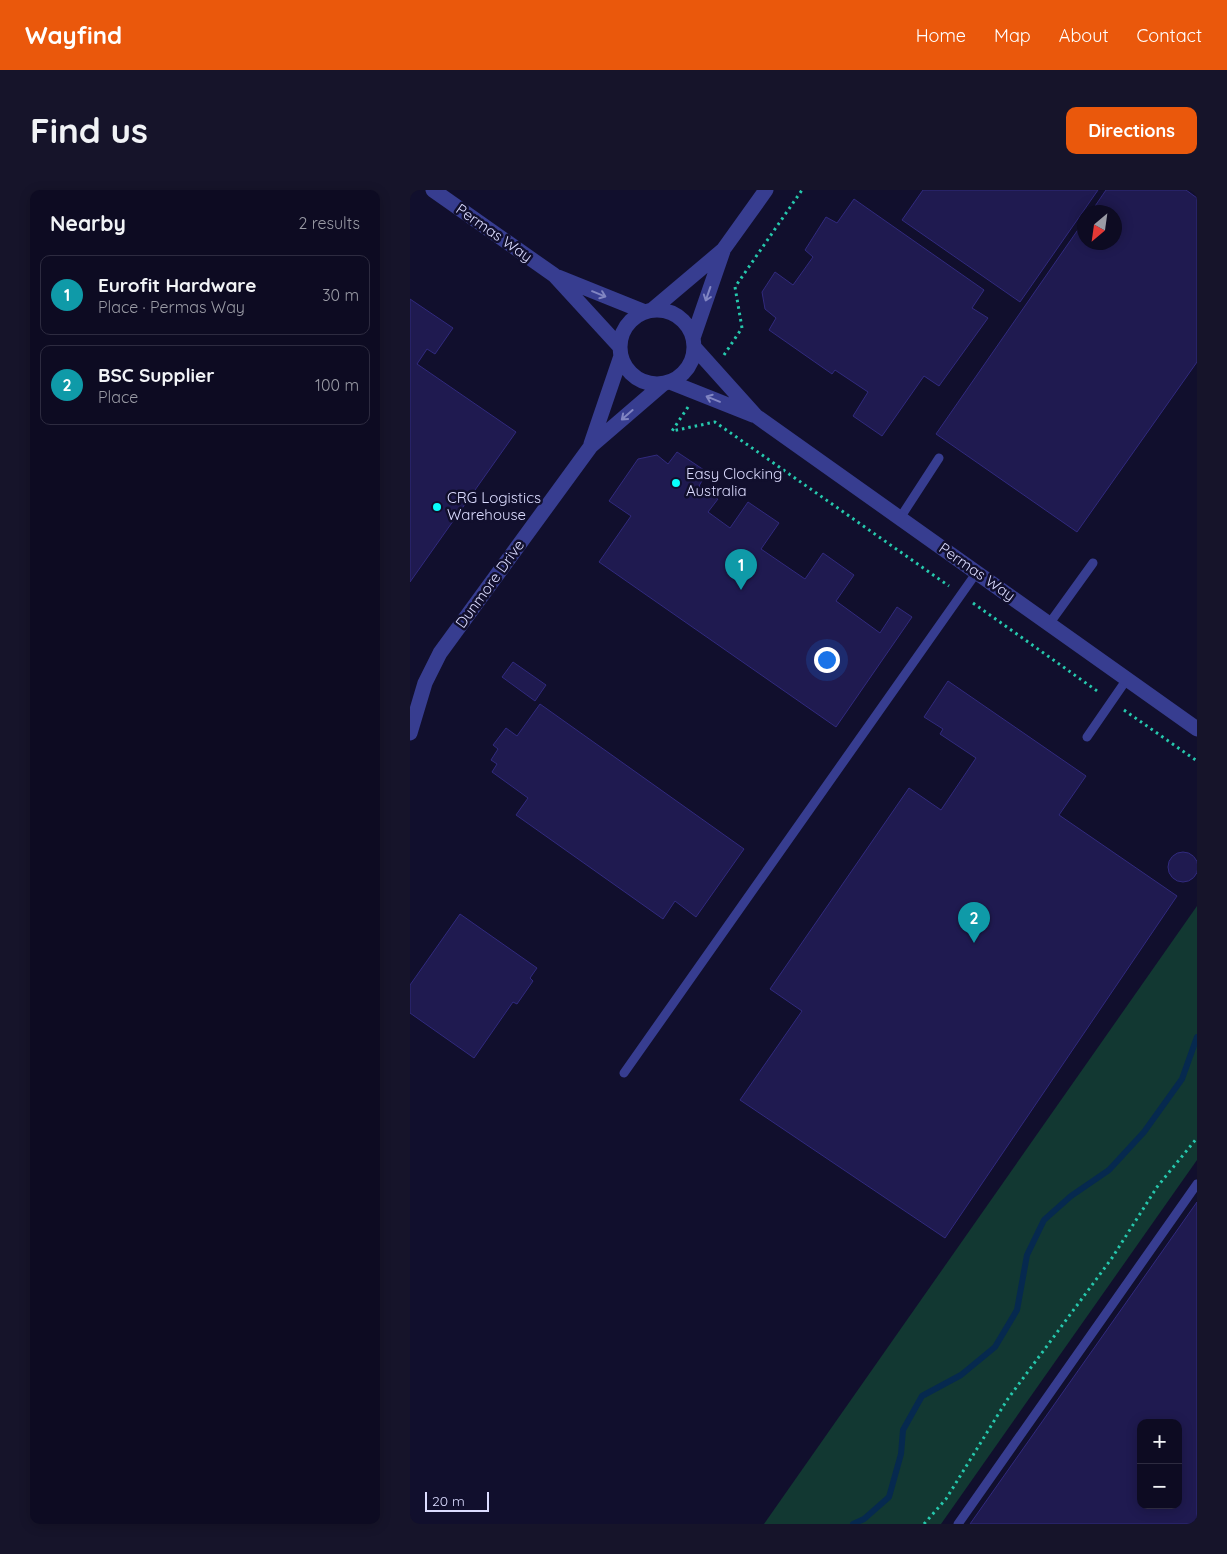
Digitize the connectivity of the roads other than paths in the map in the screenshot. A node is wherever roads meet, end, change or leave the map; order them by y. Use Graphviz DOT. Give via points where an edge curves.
graph roads {
  1 [pos="433,190"];
  2 [pos="766,190"];
  3 [pos="723,250"];
  4 [pos="554,275"];
  5 [pos="648,311"];
  6 [pos="694,343"];
  7 [pos="621,352"];
  8 [pos="667,383"];
  9 [pos="756,416"];
  10 [pos="591,446"];
  11 [pos="939,458"];
  12 [pos="900,518"];
  13 [pos="1093,563"];
  14 [pos="977,572"];
  15 [pos="1049,624"];
  16 [pos="1127,679"];
  17 [pos="1197,728"];
  18 [pos="410,733"];
  19 [pos="1087,738"];
  20 [pos="624,1073"];
  21 [pos="1197,1184"];
  22 [pos="958,1524"];
  1 -- 4 [label="street, Permas Way"];
  2 -- 3 [label="street"];
  3 -- 5 [label="street"];
  3 -- 6 [label="street, one-way"];
  4 -- 5 [label="street, Permas Way, one-way"];
  4 -- 7 [label="street, Permas Way"];
  5 -- 6 [label="street" via="675,314 686,325"];
  5 -- 7 [label="street" via="627,326 621,339"];
  6 -- 8 [label="street" via="692,360 686,371"];
  6 -- 9 [label="street, Permas Way"];
  7 -- 8 [label="street" via="627,369 637,378 649,383"];
  7 -- 10 [label="street, Dunmore Drive"];
  9 -- 8 [label="street, Permas Way, one-way"];
  8 -- 10 [label="street, Dunmore Drive, one-way"];
  9 -- 12 [label="street, Permas Way"];
  10 -- 18 [label="street, Dunmore Drive" via="440,653 425,683"];
  11 -- 12 [label="lane"];
  12 -- 14 [label="street, Permas Way"];
  13 -- 15 [label="lane"];
  14 -- 15 [label="street, Permas Way"];
  14 -- 20 [label="lane"];
  15 -- 16 [label="street, Permas Way"];
  16 -- 17 [label="street, Permas Way"];
  16 -- 19 [label="lane"];
  21 -- 22 [label="lane"];
}
